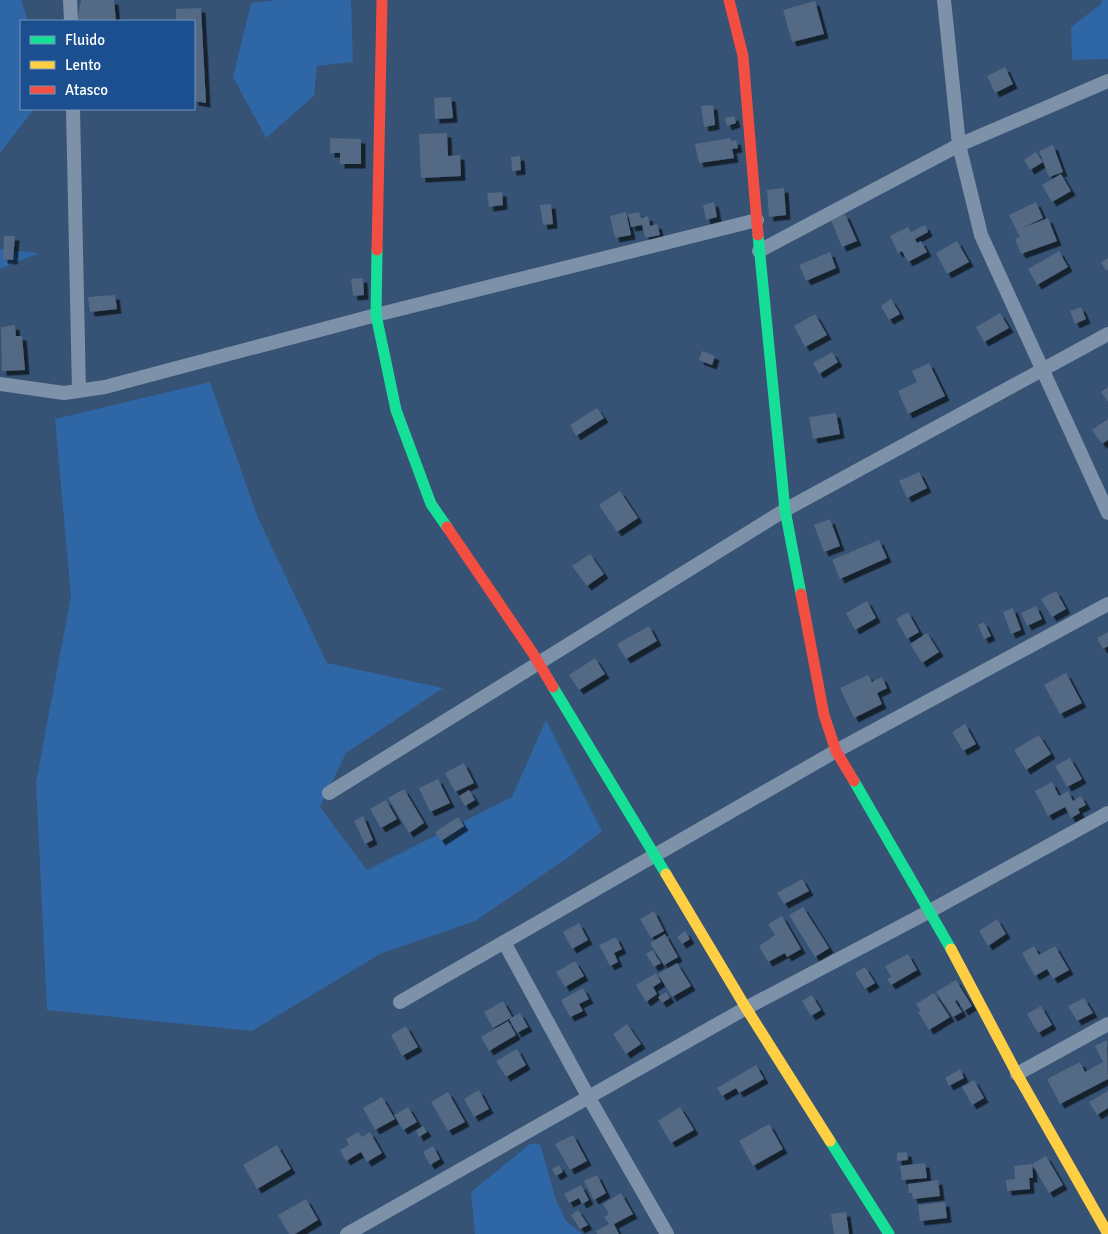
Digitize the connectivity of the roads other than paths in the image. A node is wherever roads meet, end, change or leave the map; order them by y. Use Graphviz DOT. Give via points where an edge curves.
graph roads {
  1 [pos="70,0"];
  2 [pos="382,0"];
  3 [pos="729,0"];
  4 [pos="944,0"];
  5 [pos="71,20"];
  6 [pos="1108,81"];
  7 [pos="73,110"];
  8 [pos="959,145"];
  9 [pos="757,220"];
  10 [pos="759,251"];
  11 [pos="376,315"];
  12 [pos="1108,334"];
  13 [pos="1042,369"];
  14 [pos="0,384"];
  15 [pos="79,391"];
  16 [pos="785,510"];
  17 [pos="1108,513"];
  18 [pos="1108,604"];
  19 [pos="539,663"];
  20 [pos="836,751"];
  21 [pos="329,793"];
  22 [pos="1108,813"];
  23 [pos="655,856"];
  24 [pos="930,911"];
  25 [pos="504,942"];
  26 [pos="400,1002"];
  27 [pos="746,1008"];
  28 [pos="1108,1024"];
  29 [pos="1017,1074"];
  30 [pos="589,1098"];
  31 [pos="346,1234"];
  32 [pos="667,1234"];
  33 [pos="889,1234"];
  34 [pos="1108,1234"];
  1 -- 5 [label="street"];
  2 -- 11 [label="street"];
  3 -- 9 [label="street" via="743,56"];
  4 -- 8 [label="street"];
  6 -- 8 [label="street"];
  7 -- 15 [label="street"];
  8 -- 10 [label="street"];
  8 -- 13 [label="street" via="981,235"];
  9 -- 10 [label="street"];
  9 -- 11 [label="street"];
  10 -- 16 [label="street"];
  11 -- 15 [label="street" via="105,387"];
  11 -- 19 [label="street" via="396,410 431,504"];
  12 -- 13 [label="street"];
  13 -- 16 [label="street"];
  13 -- 17 [label="street"];
  14 -- 15 [label="street" via="64,393"];
  16 -- 19 [label="street"];
  16 -- 20 [label="street" via="824,715"];
  18 -- 20 [label="street"];
  19 -- 21 [label="street"];
  19 -- 23 [label="street"];
  20 -- 23 [label="street"];
  20 -- 24 [label="street"];
  22 -- 24 [label="street"];
  23 -- 25 [label="street"];
  23 -- 27 [label="street"];
  24 -- 27 [label="street"];
  24 -- 29 [label="street"];
  25 -- 26 [label="street"];
  25 -- 30 [label="street"];
  27 -- 30 [label="street"];
  27 -- 33 [label="street"];
  28 -- 29 [label="street"];
  29 -- 34 [label="street"];
  30 -- 31 [label="street"];
  30 -- 32 [label="street"];
}
